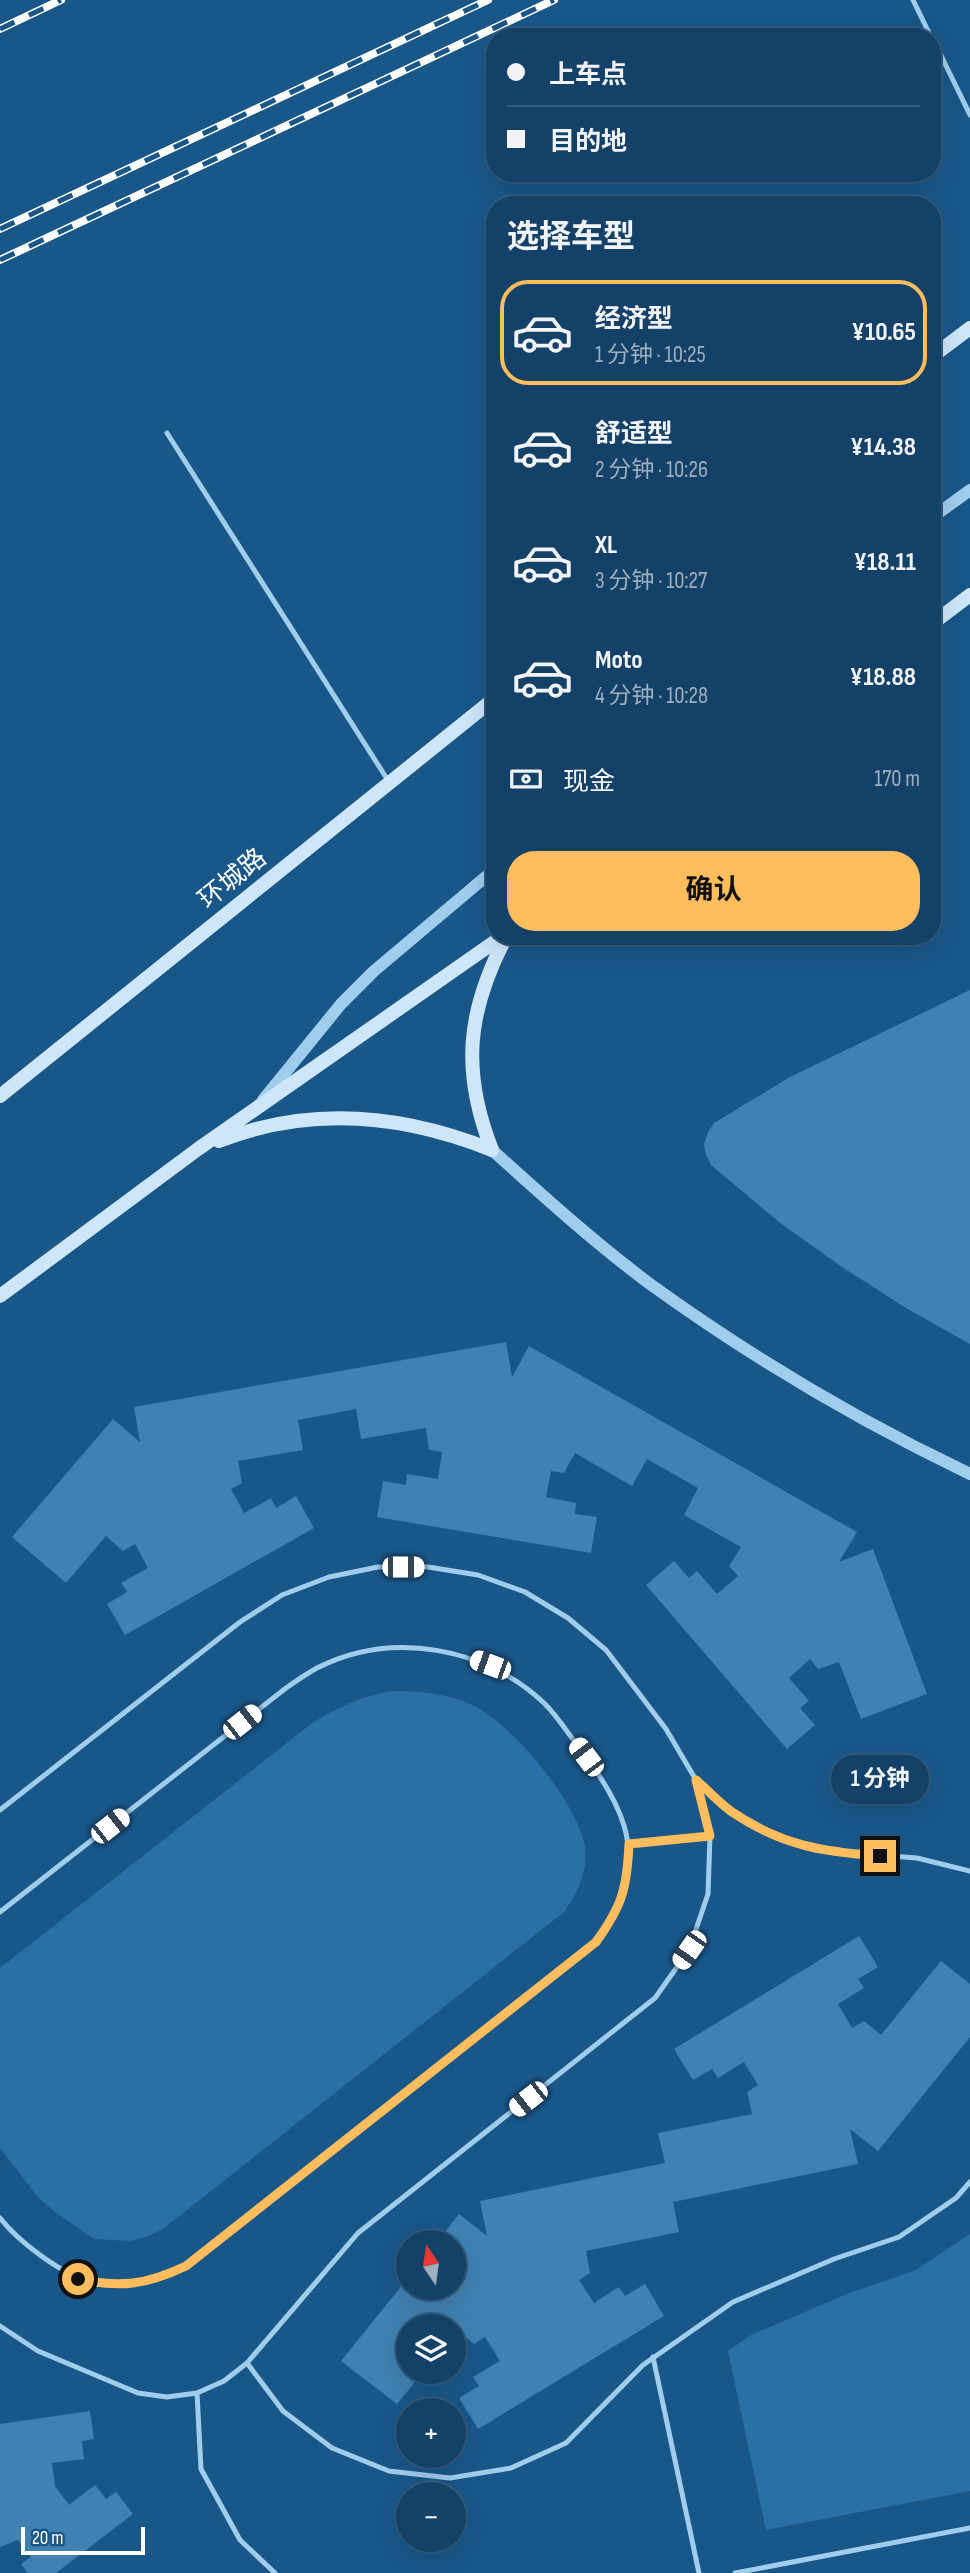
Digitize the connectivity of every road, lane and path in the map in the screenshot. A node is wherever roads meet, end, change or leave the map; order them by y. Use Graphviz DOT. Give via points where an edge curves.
graph roads {
  1 [pos="913,0"];
  2 [pos="927,28"];
  3 [pos="941,56"];
  4 [pos="970,115"];
  5 [pos="969,329"];
  6 [pos="941,350"];
  7 [pos="167,433"];
  8 [pos="970,490"];
  9 [pos="941,511"];
  10 [pos="970,595"];
  11 [pos="941,617"];
  12 [pos="486,705"];
  13 [pos="389,783"];
  14 [pos="486,877"];
  15 [pos="492,945"];
  16 [pos="501,945"];
  17 [pos="0,1096"];
  18 [pos="256,1109"];
  19 [pos="198,1149"];
  20 [pos="492,1150"];
  21 [pos="0,1296"];
  22 [pos="970,1474"];
  23 [pos="696,1780"];
  24 [pos="0,1810"];
  25 [pos="710,1836"];
  26 [pos="629,1844"];
  27 [pos="970,1871"];
  28 [pos="0,1912"];
  29 [pos="970,2182"];
  30 [pos="0,2218"];
  31 [pos="0,2326"];
  32 [pos="653,2357"];
  33 [pos="247,2363"];
  34 [pos="197,2393"];
  35 [pos="970,2528"];
  36 [pos="275,2573"];
  37 [pos="699,2573"];
  38 [pos="735,2573"];
  1 -- 2 [label="lane"];
  3 -- 4 [label="lane"];
  5 -- 6 [label="main road"];
  7 -- 13 [label="lane"];
  8 -- 9 [label="street"];
  10 -- 11 [label="main road"];
  12 -- 13 [label="main road, 环城路"];
  13 -- 17 [label="main road, 环城路"];
  14 -- 18 [label="street" via="341,1004"];
  15 -- 18 [label="main road"];
  16 -- 20 [label="main road" via="473,1026 475,1093"];
  18 -- 19 [label="main road"];
  19 -- 20 [label="main road" via="282,1123 370,1118 412,1124"];
  19 -- 21 [label="main road"];
  20 -- 22 [label="street" via="568,1218 732,1342 819,1396"];
  23 -- 24 [label="lane" via="666,1729 606,1650 568,1618 525,1592 478,1576 428,1567 378,1567 329,1577 282,1595 240,1622"];
  23 -- 25 [label="lane"];
  23 -- 27 [label="lane" via="730,1811 771,1835 815,1850 917,1858"];
  25 -- 26 [label="lane"];
  25 -- 33 [label="lane" via="708,1894 689,1950 655,1998 358,2233"];
  26 -- 28 [label="lane" via="621,1810 599,1774 547,1705 520,1683 457,1653 386,1648 318,1667 286,1688"];
  26 -- 30 [label="lane" via="624,1891 616,1913 596,1942 186,2266 135,2284 106,2285 78,2279 27,2245"];
  29 -- 32 [label="lane" via="956,2198 899,2237 733,2302"];
  31 -- 34 [label="lane" via="38,2351 138,2393 167,2397"];
  32 -- 33 [label="lane" via="566,2443 511,2468 450,2478 389,2471 332,2448 283,2411"];
  32 -- 37 [label="lane"];
  33 -- 34 [label="lane" via="224,2381"];
  34 -- 36 [label="lane" via="201,2469 240,2540"];
  35 -- 38 [label="lane"];
}
